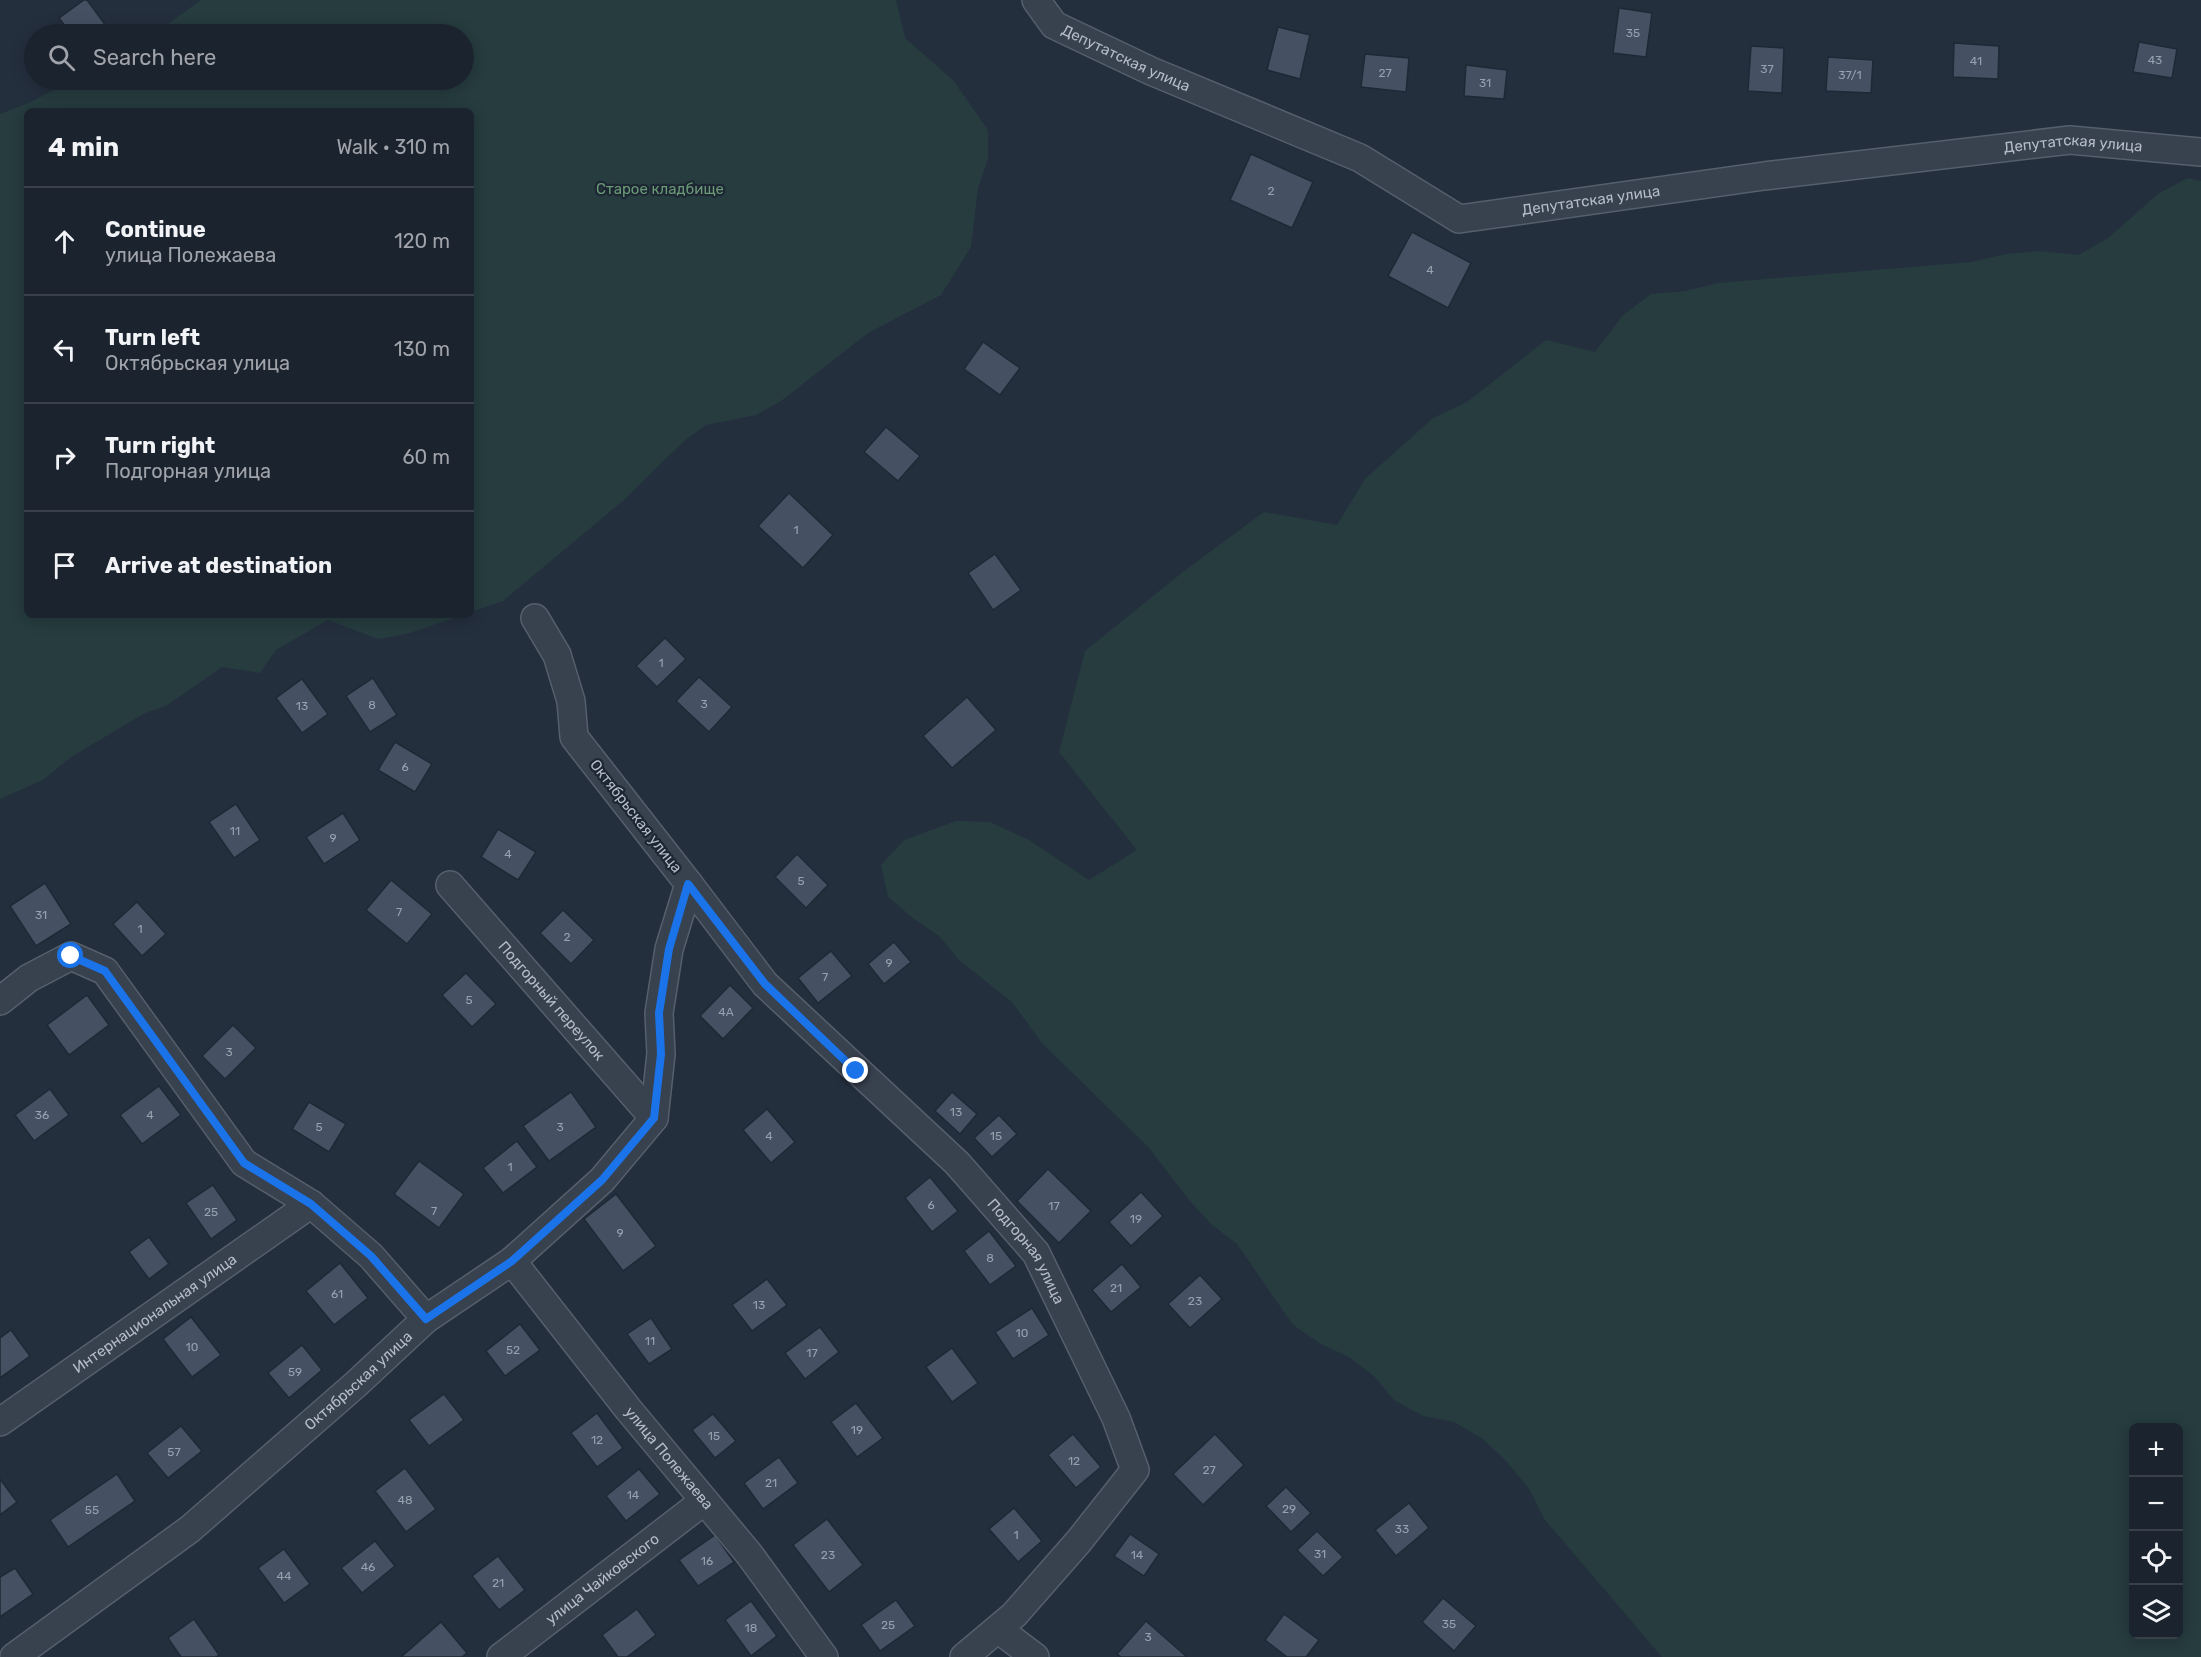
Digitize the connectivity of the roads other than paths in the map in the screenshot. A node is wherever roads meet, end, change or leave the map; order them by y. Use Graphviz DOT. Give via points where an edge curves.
graph roads {
  1 [pos="1035,0"];
  2 [pos="2201,152"];
  3 [pos="535,618"];
  4 [pos="688,884"];
  5 [pos="450,885"];
  6 [pos="0,1001"];
  7 [pos="654,1118"];
  8 [pos="311,1204"];
  9 [pos="512,1261"];
  10 [pos="426,1319"];
  11 [pos="0,1422"];
  12 [pos="704,1501"];
  13 [pos="998,1629"];
  14 [pos="14,1657"];
  15 [pos="501,1657"];
  16 [pos="824,1657"];
  17 [pos="964,1657"];
  18 [pos="1035,1657"];
  1 -- 2 [label="street, Депутатская улица" via="1054,25 1151,71 1360,158 1459,219 1764,176 2070,140"];
  3 -- 4 [label="street, Октябрьская улица" via="557,655 571,701 574,737"];
  4 -- 7 [label="street, Октябрьская улица" via="669,949 661,1003 661,1054"];
  4 -- 13 [label="street, Подгорная улица" via="765,984 957,1163 1036,1253 1116,1418 1135,1470 1079,1541"];
  5 -- 7 [label="street, Подгорный переулок"];
  6 -- 8 [label="street" via="29,978 71,956 105,971 244,1163"];
  7 -- 9 [label="street, Октябрьская улица" via="602,1180"];
  8 -- 10 [label="street" via="371,1256"];
  8 -- 11 [label="street, Интернациональная улица"];
  9 -- 10 [label="street, Октябрьская улица"];
  9 -- 12 [label="street, улица Полежаева"];
  10 -- 14 [label="street, Октябрьская улица" via="190,1530"];
  12 -- 15 [label="street, улица Чайковского"];
  12 -- 16 [label="street, улица Полежаева" via="750,1554"];
  13 -- 17 [label="street, Подгорная улица"];
  13 -- 18 [label="street"];
}
